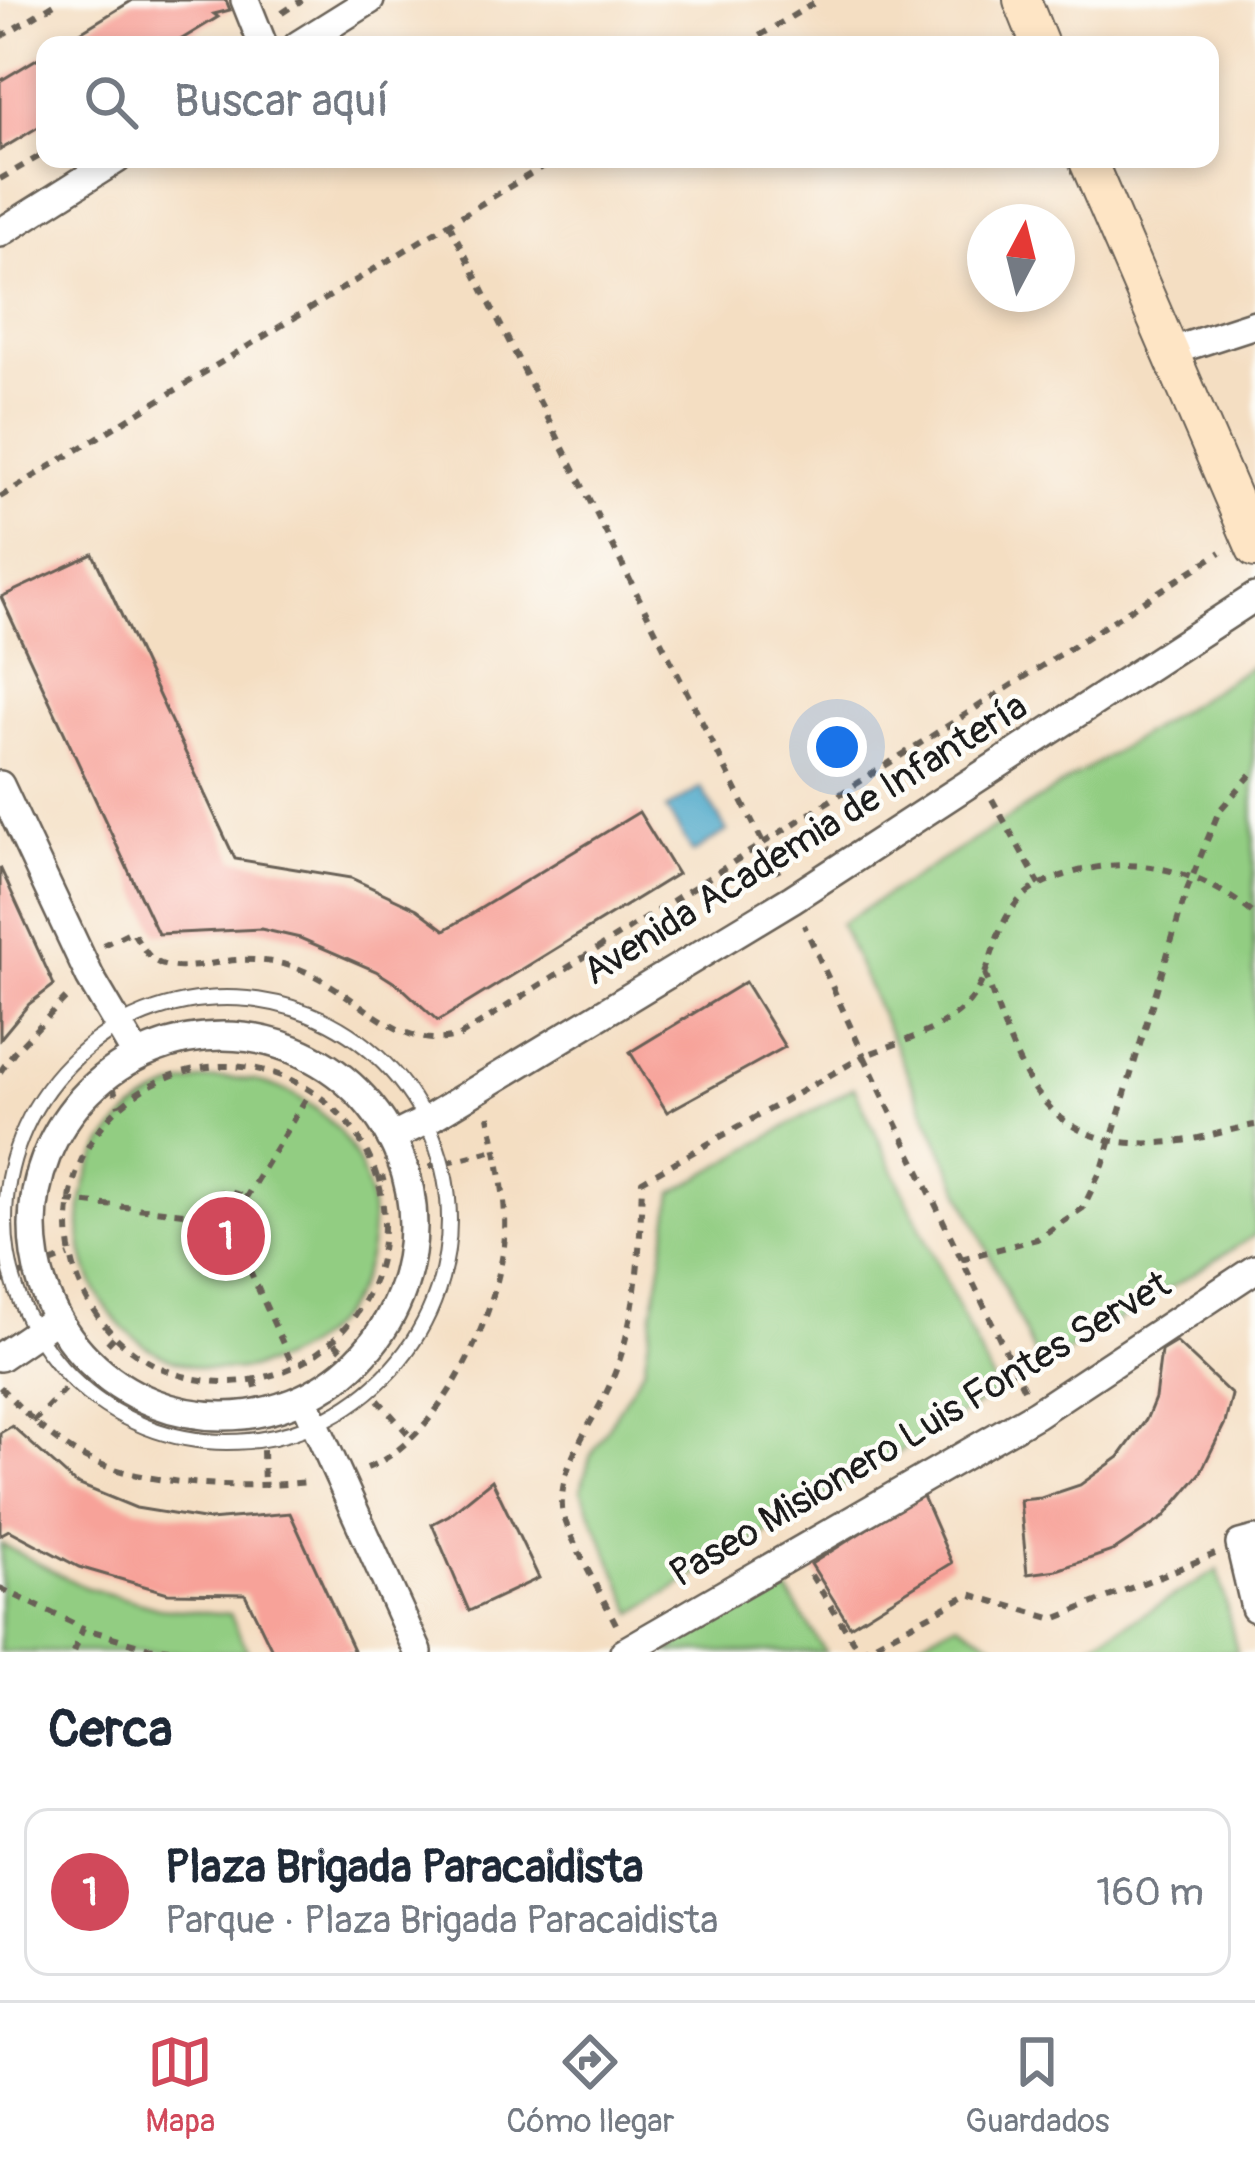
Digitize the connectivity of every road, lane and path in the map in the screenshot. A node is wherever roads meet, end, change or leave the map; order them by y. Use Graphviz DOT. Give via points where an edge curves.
graph roads {
  1 [pos="61,0"];
  2 [pos="245,0"];
  3 [pos="302,0"];
  4 [pos="370,0"];
  5 [pos="818,0"];
  6 [pos="1022,0"];
  7 [pos="284,11"];
  8 [pos="259,36"];
  9 [pos="312,36"];
  10 [pos="759,36"];
  11 [pos="1036,36"];
  12 [pos="0,37"];
  13 [pos="36,158"];
  14 [pos="103,168"];
  15 [pos="540,168"];
  16 [pos="1091,168"];
  17 [pos="0,179"];
  18 [pos="449,223"];
  19 [pos="0,233"];
  20 [pos="1255,324"];
  21 [pos="1168,352"];
  22 [pos="0,497"];
  23 [pos="1252,542"];
  24 [pos="1255,597"];
  25 [pos="1255,770"];
  26 [pos="979,777"];
  27 [pos="0,785"];
  28 [pos="763,843"];
  29 [pos="1192,878"];
  30 [pos="1040,885"];
  31 [pos="792,899"];
  32 [pos="1255,915"];
  33 [pos="85,966"];
  34 [pos="985,973"];
  35 [pos="120,1026"];
  36 [pos="136,1055"];
  37 [pos="863,1056"];
  38 [pos="0,1072"];
  39 [pos="482,1086"];
  40 [pos="310,1092"];
  41 [pos="427,1120"];
  42 [pos="1255,1125"];
  43 [pos="391,1138"];
  44 [pos="1110,1142"];
  45 [pos="496,1150"];
  46 [pos="438,1166"];
  47 [pos="407,1169"];
  48 [pos="376,1180"];
  49 [pos="245,1199"];
  50 [pos="68,1202"];
  51 [pos="193,1214"];
  52 [pos="242,1253"];
  53 [pos="69,1256"];
  54 [pos="961,1259"];
  55 [pos="1255,1269"];
  56 [pos="17,1275"];
  57 [pos="46,1327"];
  58 [pos="116,1335"];
  59 [pos="335,1343"];
  60 [pos="0,1357"];
  61 [pos="356,1364"];
  62 [pos="293,1366"];
  63 [pos="81,1372"];
  64 [pos="254,1379"];
  65 [pos="0,1387"];
  66 [pos="370,1391"];
  67 [pos="304,1399"];
  68 [pos="1036,1414"];
  69 [pos="33,1422"];
  70 [pos="261,1427"];
  71 [pos="315,1427"];
  72 [pos="411,1438"];
  73 [pos="340,1479"];
  74 [pos="264,1486"];
  75 [pos="1248,1542"];
  76 [pos="796,1552"];
  77 [pos="0,1588"];
  78 [pos="1255,1608"];
  79 [pos="83,1628"];
  80 [pos="626,1651"];
  81 [pos="74,1652"];
  82 [pos="206,1652"];
  83 [pos="418,1652"];
  84 [pos="860,1652"];
  1 -- 12 [label="path"];
  2 -- 8 [label="street"];
  3 -- 7 [label="path"];
  4 -- 9 [label="street"];
  5 -- 10 [label="path"];
  6 -- 11 [label="street"];
  13 -- 17 [label="path"];
  14 -- 19 [label="street"];
  15 -- 18 [label="path"];
  16 -- 21 [label="street"];
  18 -- 22 [label="path"];
  18 -- 28 [label="path"];
  20 -- 21 [label="street"];
  21 -- 23 [label="street"];
  23 -- 28 [label="path"];
  24 -- 26 [label="street, Avenida Academia de Infantería"];
  25 -- 29 [label="path" via="1219,812"];
  26 -- 30 [label="path"];
  26 -- 31 [label="street, Avenida Academia de Infantería"];
  27 -- 33 [label="street"];
  28 -- 31 [label="path"];
  28 -- 33 [label="path" via="440,1042 401,1033 336,986 290,965 173,967 153,960 132,931"];
  29 -- 30 [label="path" via="1147,864 1109,864"];
  29 -- 32 [label="path"];
  29 -- 44 [label="path"];
  30 -- 34 [label="path" via="1008,914"];
  31 -- 37 [label="path"];
  31 -- 39 [label="street, Avenida Academia de Infantería"];
  33 -- 35 [label="street"];
  33 -- 38 [label="path"];
  34 -- 37 [label="path" via="971,999 939,1025"];
  34 -- 44 [label="path" via="1038,1097 1065,1124"];
  35 -- 36 [label="street"];
  35 -- 41 [label="lane" via="180,1002 241,994 295,1006 393,1069"];
  35 -- 56 [label="lane" via="49,1086 19,1141 7,1182 6,1234"];
  36 -- 43 [label="street" via="193,1036 254,1036 311,1055 360,1090"];
  36 -- 56 [label="street" via="70,1110 44,1158"];
  37 -- 54 [label="path"];
  37 -- 80 [label="path" via="642,1181 626,1338 566,1472 562,1510"];
  39 -- 41 [label="street, Avenida Academia de Infantería"];
  39 -- 45 [label="path"];
  40 -- 48 [label="path" via="331,1103 368,1149"];
  40 -- 49 [label="path"];
  40 -- 50 [label="path" via="281,1074 223,1065 166,1077 119,1106 85,1149"];
  41 -- 43 [label="street, Avenida Academia de Infantería"];
  41 -- 46 [label="lane"];
  42 -- 44 [label="path" via="1182,1142"];
  43 -- 47 [label="street"];
  44 -- 54 [label="path" via="1083,1208 1037,1239"];
  45 -- 46 [label="path"];
  45 -- 72 [label="path" via="504,1244 485,1318 452,1390"];
  46 -- 47 [label="path"];
  46 -- 66 [label="lane" via="445,1219 430,1311"];
  47 -- 48 [label="path"];
  47 -- 61 [label="street" via="416,1222 410,1274 389,1323"];
  48 -- 59 [label="path" via="387,1217 375,1286"];
  49 -- 51 [label="path" via="212,1195"];
  49 -- 52 [label="path" via="257,1232"];
  50 -- 51 [label="path"];
  50 -- 53 [label="path"];
  51 -- 52 [label="path" via="204,1251"];
  52 -- 62 [label="path"];
  53 -- 56 [label="path"];
  53 -- 58 [label="path" via="89,1308"];
  54 -- 68 [label="path"];
  55 -- 68 [label="street, Paseo Misionero Luis Fontes Servet"];
  56 -- 57 [label="street"];
  57 -- 60 [label="street"];
  57 -- 63 [label="street"];
  58 -- 63 [label="path"];
  58 -- 64 [label="path" via="138,1358 204,1383"];
  59 -- 61 [label="path"];
  59 -- 62 [label="path"];
  61 -- 66 [label="path"];
  61 -- 67 [label="street"];
  62 -- 64 [label="path"];
  63 -- 69 [label="path"];
  63 -- 70 [label="street" via="170,1408"];
  64 -- 70 [label="path"];
  65 -- 69 [label="path"];
  66 -- 71 [label="lane"];
  66 -- 72 [label="path"];
  67 -- 70 [label="street"];
  67 -- 71 [label="street"];
  68 -- 76 [label="street, Paseo Misionero Luis Fontes Servet"];
  69 -- 74 [label="path" via="79,1455 125,1471"];
  70 -- 71 [label="lane" via="288,1437"];
  70 -- 74 [label="path"];
  71 -- 73 [label="street"];
  72 -- 73 [label="path" via="385,1461"];
  73 -- 74 [label="path"];
  73 -- 83 [label="street"];
  75 -- 78 [label="street"];
  75 -- 84 [label="path" via="1054,1619 969,1594"];
  76 -- 80 [label="street, Paseo Misionero Luis Fontes Servet"];
  76 -- 84 [label="path"];
  77 -- 79 [label="path"];
  79 -- 81 [label="path"];
  79 -- 82 [label="path" via="145,1647"];
}
